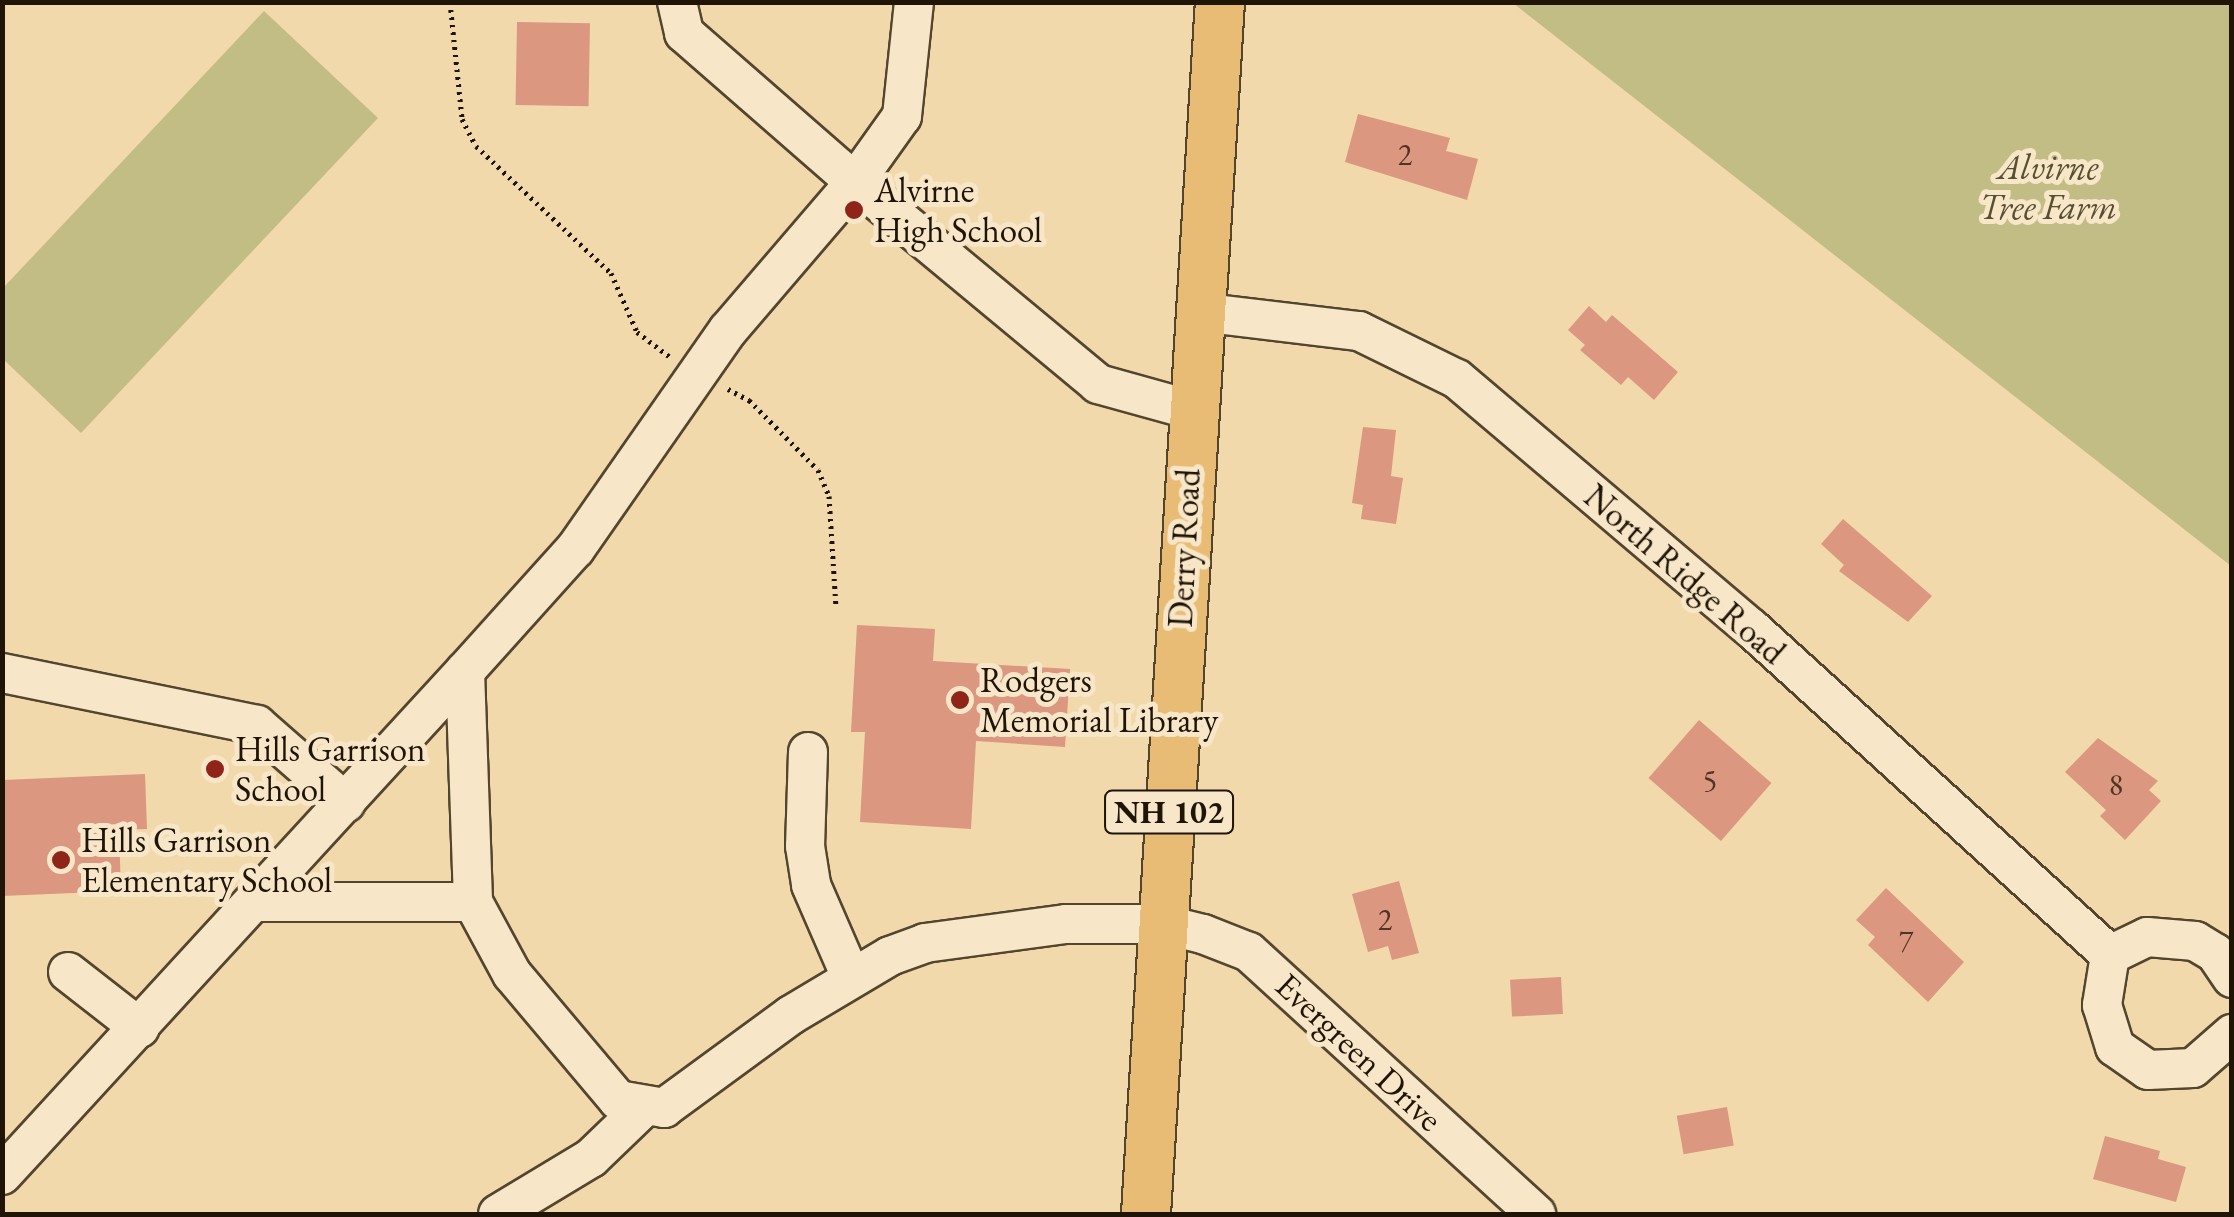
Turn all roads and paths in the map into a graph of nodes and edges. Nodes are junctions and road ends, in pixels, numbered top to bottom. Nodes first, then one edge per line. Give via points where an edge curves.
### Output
1 (450, 2) edge
2 (678, 2) edge
3 (914, 2) edge
4 (1220, 2) edge
5 (855, 182) junction
6 (1199, 312) junction
7 (697, 374) junction
8 (1192, 410) junction
9 (836, 606) dead end
10 (466, 672) junction
11 (2, 673) edge
12 (808, 752) dead end
13 (346, 803) junction
14 (257, 902) junction
15 (472, 902) junction
16 (1162, 924) junction
17 (2110, 954) junction
18 (68, 972) dead end
19 (851, 977) junction
20 (2232, 978) edge
21 (140, 1028) junction
22 (2232, 1034) edge
23 (642, 1109) junction
24 (2, 1175) edge
25 (498, 1214) edge
26 (1146, 1214) edge
27 (1536, 1214) edge

1 - 7 path via 462,119 476,146 611,272 628,318 649,345
2 - 5 street via 684,33
3 - 5 street via 902,116
4 - 6 main road, Derry Road / NH 102
5 - 7 street
5 - 8 street via 1098,384
6 - 8 main road, Derry Road / NH 102
6 - 17 street, North Ridge Road via 1359,332 1456,378 1751,628
7 - 9 path via 749,400 818,470 829,496
7 - 10 street via 575,549
8 - 16 main road, Derry Road / NH 102
10 - 13 street
10 - 15 street
11 - 13 street via 257,726
12 - 19 street via 804,846 811,885
13 - 14 street
14 - 15 street
14 - 21 street
15 - 23 street via 512,974 597,1081 618,1100
16 - 19 street via 964,933 890,956
16 - 26 main road, Derry Road / NH 102
16 - 27 street, Evergreen Drive via 1249,952
17 - 20 street via 2147,938 2173,936 2215,953
17 - 22 street via 2106,1029 2130,1061 2168,1074 2194,1068
18 - 21 street
19 - 23 street via 693,1092 664,1108
21 - 24 street
23 - 25 street via 591,1158

